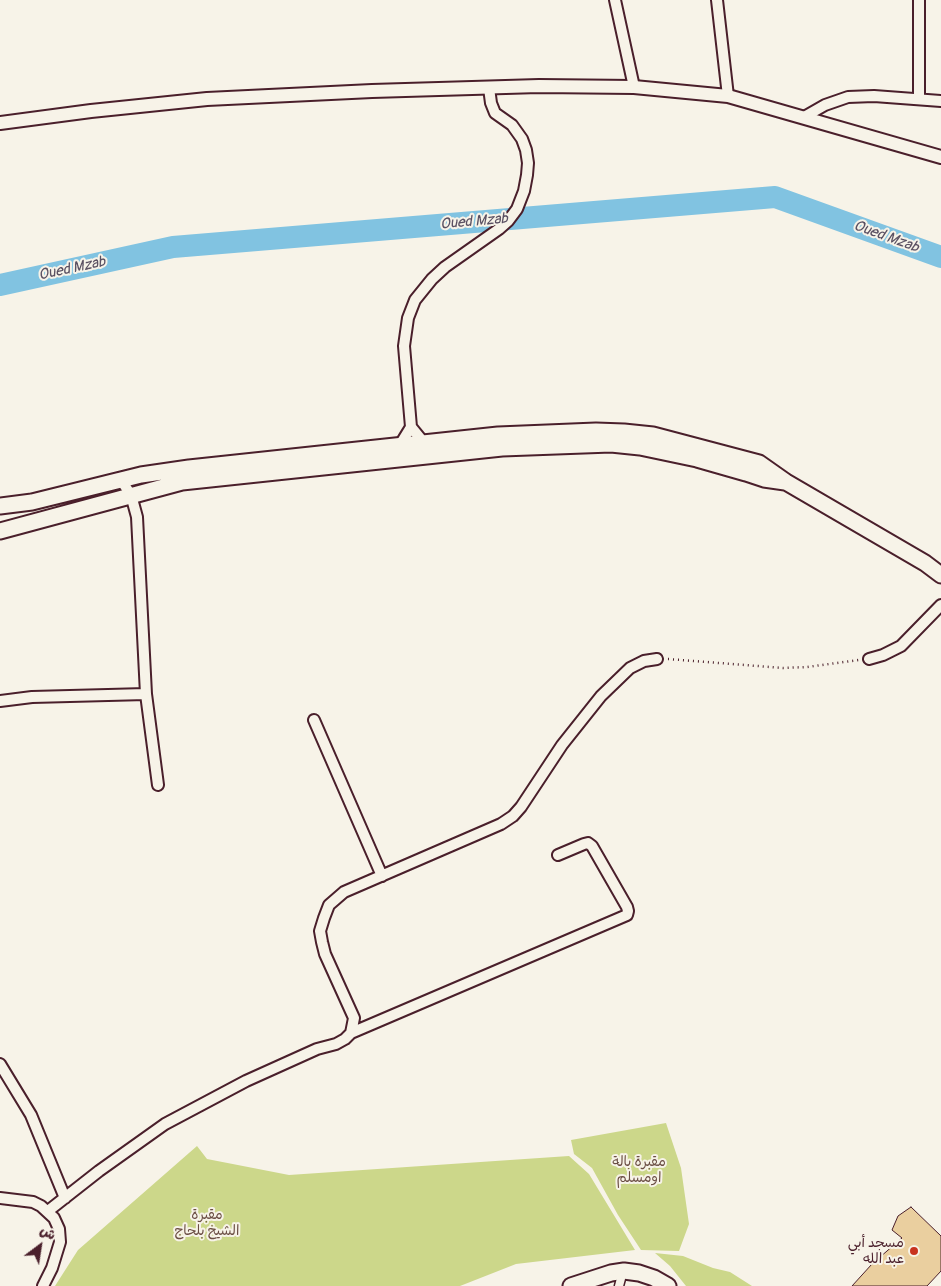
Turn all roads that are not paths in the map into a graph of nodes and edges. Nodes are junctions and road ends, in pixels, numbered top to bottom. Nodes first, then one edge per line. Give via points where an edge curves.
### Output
1 (615, 0) edge
2 (716, 0) edge
3 (918, 0) edge
4 (634, 87) junction
5 (489, 88) junction
6 (728, 96) junction
7 (919, 99) junction
8 (941, 101) edge
9 (804, 117) junction
10 (0, 123) edge
11 (941, 157) edge
12 (411, 427) junction
13 (423, 449) junction
14 (403, 452) junction
15 (121, 480) junction
16 (131, 496) junction
17 (32, 502) junction
18 (0, 506) edge
19 (36, 522) junction
20 (0, 531) edge
21 (941, 574) edge
22 (941, 605) edge
23 (657, 659) road end
24 (869, 659) road end
25 (146, 694) junction
26 (0, 701) edge
27 (314, 720) dead end
28 (158, 785) dead end
29 (558, 855) dead end
30 (382, 876) junction
31 (351, 1032) junction
32 (0, 1064) edge
33 (0, 1198) edge
34 (65, 1198) junction
35 (48, 1211) junction
36 (621, 1279) edge
37 (43, 1286) edge
38 (572, 1286) edge
39 (668, 1286) edge

1 - 4 street
2 - 6 street
3 - 7 street
4 - 5 street
4 - 6 street
5 - 10 street via 207,100 91,110
5 - 12 street via 495,113 512,125 526,150 528,163 524,191 508,221 446,267 415,300 408,318 404,346
6 - 9 street
7 - 8 street
7 - 9 street via 848,97
9 - 11 street
12 - 13 street via 418,434
12 - 14 street via 405,436
13 - 14 main road
13 - 21 main road via 498,435 596,431 639,433 765,466 786,482
14 - 15 main road via 189,468
14 - 16 main road via 197,479
15 - 16 street
15 - 17 main road
16 - 19 main road
16 - 25 street via 137,517
17 - 18 main road
17 - 19 main road
19 - 20 main road
22 - 24 street via 901,646
23 - 30 street via 630,668 601,696 513,816
25 - 26 street
25 - 28 street
27 - 30 street
29 - 31 street via 584,844 592,846 627,907 627,915
30 - 31 street via 336,898 329,905 320,931 325,954 354,1018
31 - 34 street via 345,1040 317,1048 246,1081 165,1124
32 - 34 street via 31,1115
33 - 35 street via 33,1202
34 - 35 street
35 - 37 street via 54,1218 60,1242
36 - 38 main road via 604,1275
36 - 39 main road via 639,1272

